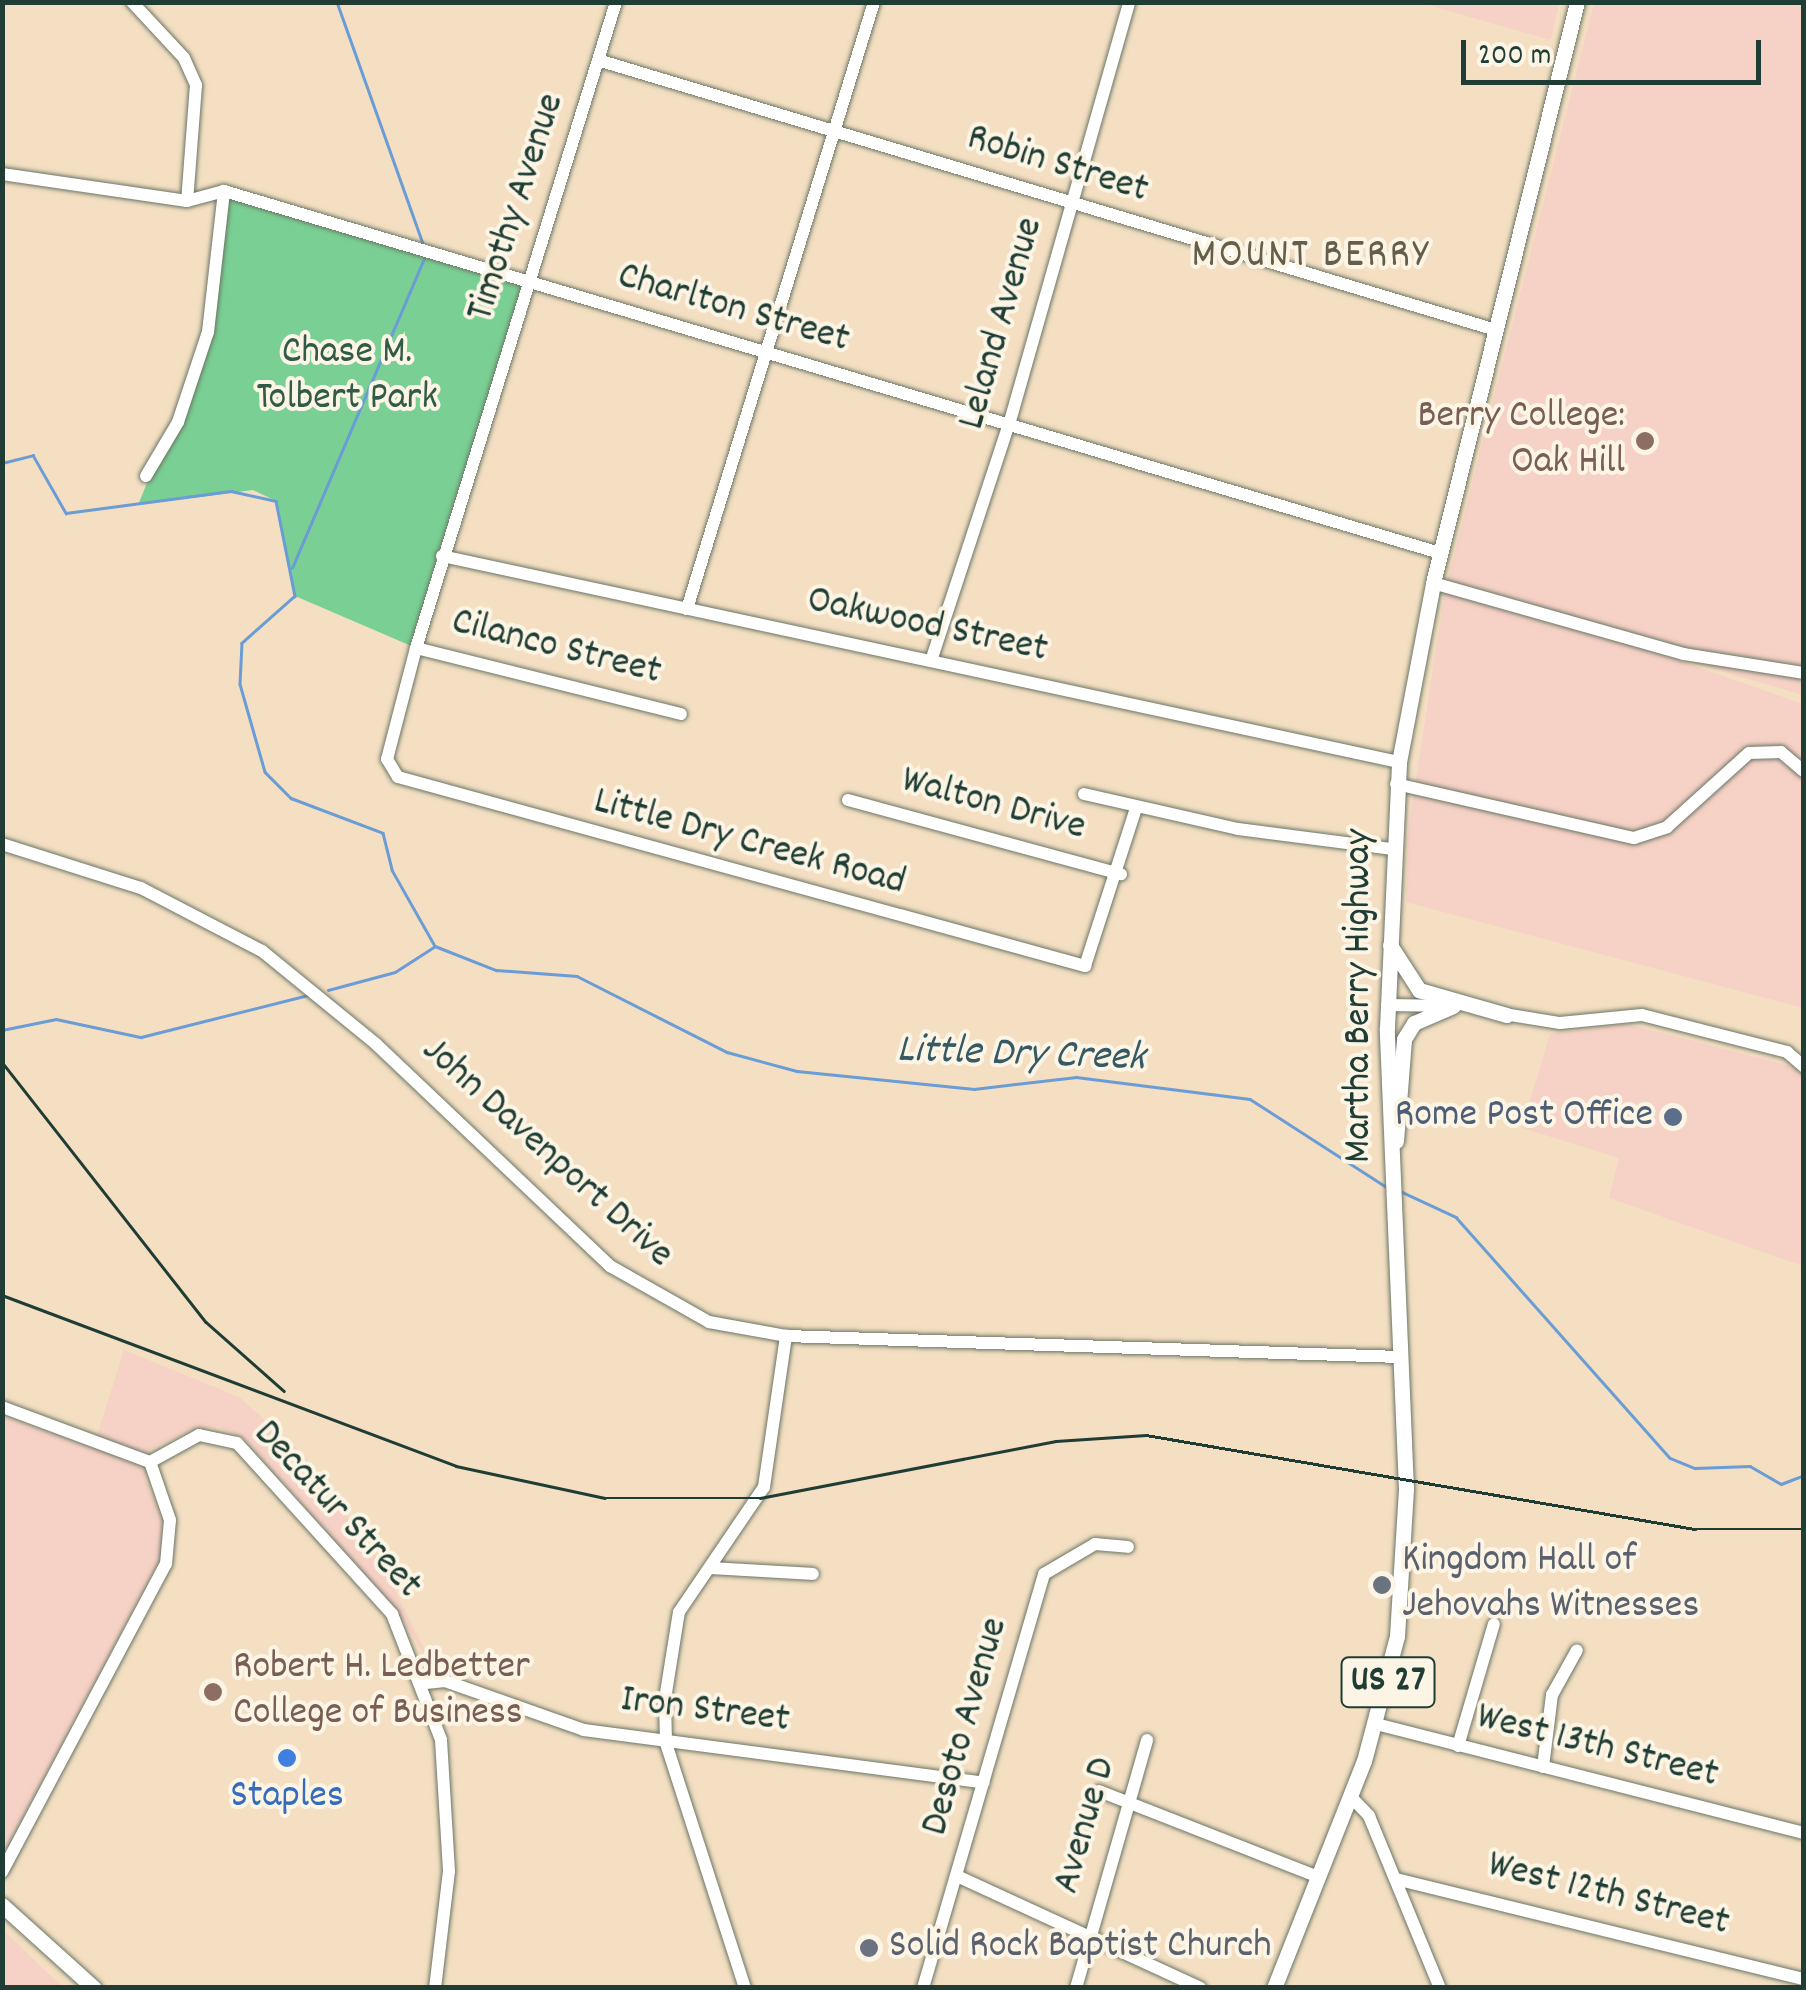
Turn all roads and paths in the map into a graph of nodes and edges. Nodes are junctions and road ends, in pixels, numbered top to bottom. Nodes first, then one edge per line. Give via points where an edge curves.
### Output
1 (132, 2) edge
2 (616, 2) edge
3 (874, 2) edge
4 (1129, 2) edge
5 (1577, 2) edge
6 (601, 60) junction
7 (836, 134) junction
8 (2, 174) edge
9 (224, 191) junction
10 (187, 201) junction
11 (1072, 204) junction
12 (527, 282) junction
13 (1496, 330) junction
14 (768, 356) junction
15 (1010, 421) junction
16 (146, 476) dead end
17 (1440, 553) junction
18 (442, 556) junction
19 (1432, 583) junction
20 (687, 609) junction
21 (416, 648) junction
22 (930, 661) junction
23 (1804, 674) edge
24 (681, 714) dead end
25 (1399, 762) junction
26 (1804, 772) edge
27 (398, 777) joint
28 (1396, 784) junction
29 (1084, 794) dead end
30 (848, 800) dead end
31 (1136, 808) junction
32 (2, 844) edge
33 (1391, 849) junction
34 (1121, 874) junction
35 (1388, 940) junction
36 (1387, 1005) junction
37 (1453, 1006) junction
38 (1506, 1015) junction
39 (1804, 1067) edge
40 (1395, 1127) junction
41 (786, 1336) junction
42 (1400, 1357) junction
43 (2, 1407) edge
44 (150, 1462) junction
45 (1128, 1547) dead end
46 (712, 1568) junction
47 (814, 1574) dead end
48 (1494, 1624) dead end
49 (1577, 1650) dead end
50 (426, 1683) junction
51 (1376, 1724) junction
52 (1147, 1740) dead end
53 (666, 1743) junction
54 (1458, 1746) junction
55 (1543, 1767) junction
56 (984, 1783) junction
57 (1099, 1791) dead end
58 (1350, 1796) junction
59 (1128, 1801) junction
60 (1804, 1834) edge
61 (2, 1872) edge
62 (957, 1876) junction
63 (1318, 1876) junction
64 (1396, 1879) junction
65 (2, 1905) edge
66 (1088, 1940) junction
67 (1804, 1979) edge
68 (94, 1988) edge
69 (435, 1988) edge
70 (744, 1988) edge
71 (924, 1988) edge
72 (1076, 1988) edge
73 (1201, 1988) edge
74 (1274, 1988) edge
75 (1440, 1988) edge

1 - 10 street via 184,58 196,85
2 - 6 street, Timothy Avenue
3 - 7 street
4 - 11 street, Leland Avenue
5 - 13 main road, Martha Berry Highway
6 - 7 street, Robin Street
6 - 12 street, Timothy Avenue
7 - 11 street, Robin Street
7 - 14 street
8 - 10 street
9 - 10 street
9 - 12 street, Charlton Street
9 - 16 street via 208,332 178,422
11 - 13 street, Robin Street
11 - 15 street, Leland Avenue
12 - 14 street, Charlton Street
12 - 18 street, Timothy Avenue
13 - 17 main road, Martha Berry Highway
14 - 15 street, Charlton Street
14 - 20 street
15 - 17 street, Charlton Street
15 - 22 street, Leland Avenue
17 - 19 main road, Martha Berry Highway
18 - 20 street, Oakwood Street
18 - 21 street, Timothy Avenue
19 - 23 street via 1684,654
19 - 25 main road, Martha Berry Highway
20 - 22 street, Oakwood Street
21 - 24 street, Cilanco Street
21 - 27 street, Timothy Avenue via 387,759
22 - 25 street, Oakwood Street
25 - 28 main road, Martha Berry Highway
26 - 28 street via 1780,752 1749,753 1667,828 1627,838
27 - 34 street, Little Dry Creek Road via 1085,966
28 - 33 main road, Martha Berry Highway
29 - 31 street
30 - 34 street, Walton Drive
31 - 33 street
31 - 34 street
32 - 41 street, John Davenport Drive via 141,888 237,934 322,995 626,1278 710,1322
33 - 35 main road, Martha Berry Highway
35 - 36 main road, Martha Berry Highway
35 - 38 main road via 1419,990
36 - 37 street
36 - 40 main road, Martha Berry Highway
37 - 38 street
37 - 40 main road via 1424,1016 1404,1039
38 - 39 street via 1560,1023 1654,1018 1787,1052
40 - 42 main road, Martha Berry Highway / US 27
41 - 42 street, John Davenport Drive
41 - 46 street via 764,1487
42 - 51 main road, Martha Berry Highway / US 27 via 1407,1542
43 - 44 street
44 - 50 street, Decatur Street via 199,1436 237,1443 392,1614
44 - 61 street via 170,1520 166,1564
45 - 56 street, Desoto Avenue via 1096,1544 1044,1574
46 - 47 street
46 - 53 street via 673,1626
48 - 54 street
49 - 55 street via 1552,1695
50 - 53 street, Iron Street via 445,1681 552,1723
50 - 69 street, Decatur Street via 449,1852
51 - 54 street, West 13th Street
51 - 58 main road, Martha Berry Highway / US 27
52 - 59 street, Avenue D
53 - 56 street, Iron Street
53 - 70 street
54 - 55 street, West 13th Street
55 - 60 street, West 13th Street
56 - 62 street, Desoto Avenue
57 - 59 street
58 - 63 main road, Martha Berry Highway / US 27
58 - 64 street via 1369,1816
59 - 63 street
59 - 66 street, Avenue D
62 - 66 street
62 - 71 street, Desoto Avenue
63 - 74 main road, Martha Berry Highway / US 27
64 - 67 street, West 12th Street
64 - 75 street
65 - 68 main road
66 - 72 street, Avenue D
66 - 73 street

